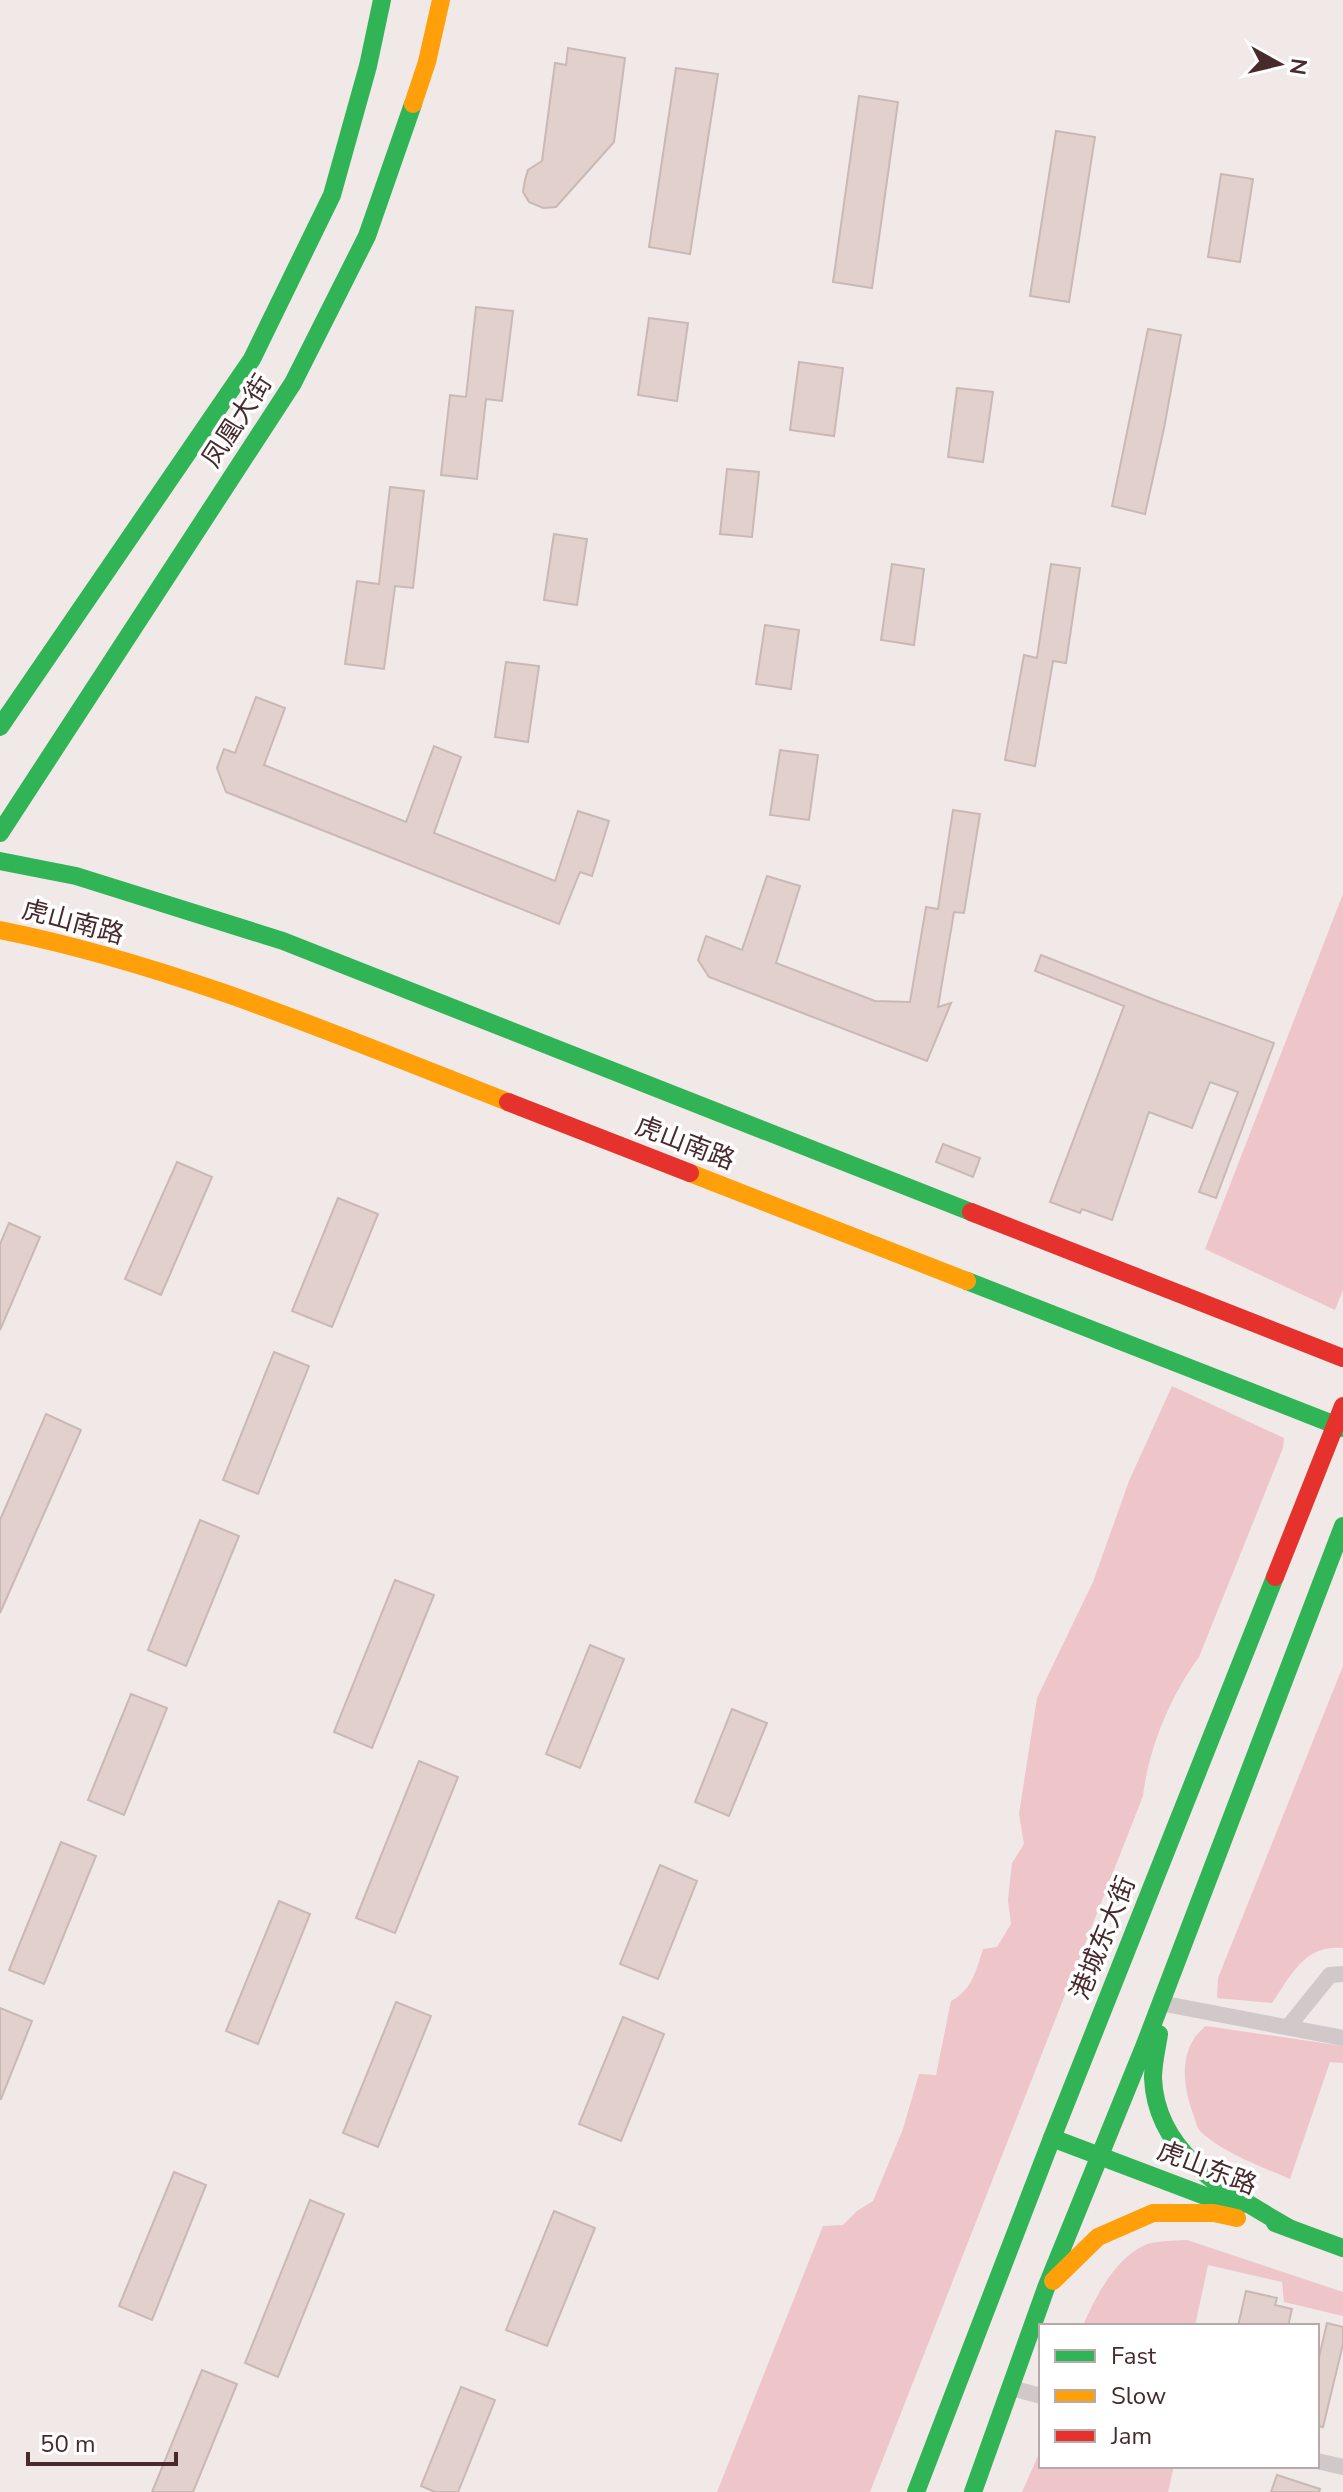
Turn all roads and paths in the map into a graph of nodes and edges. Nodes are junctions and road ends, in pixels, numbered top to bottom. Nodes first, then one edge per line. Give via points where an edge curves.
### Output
1 (382, 0) edge
2 (441, 0) edge
3 (0, 727) edge
4 (0, 833) edge
5 (0, 861) edge
6 (0, 930) edge
7 (1343, 1358) edge
8 (1343, 1406) edge
9 (1339, 1427) edge
10 (1343, 1526) edge
11 (1343, 1974) edge
12 (1162, 2004) junction
13 (1288, 2027) junction
14 (1343, 2038) edge
15 (1052, 2138) junction
16 (1101, 2155) junction
17 (1289, 2228) junction
18 (1343, 2248) edge
19 (1046, 2288) junction
20 (1011, 2388) junction
21 (1039, 2395) edge
22 (1319, 2461) edge
23 (1343, 2467) edge
24 (916, 2492) edge
25 (973, 2492) edge

1 - 3 main road, 凤凰大街 via 332,195 252,359
2 - 4 main road, 凤凰大街 via 427,62 367,236 293,383
5 - 7 main road, 虎山南路 via 76,876 283,941
6 - 9 main road, 虎山南路 via 60,942 260,1005
8 - 9 main road, 港城东大街
9 - 15 main road, 港城东大街
10 - 12 main road
11 - 13 street via 1330,1975
12 - 13 street
12 - 16 main road
12 - 17 main road via 1153,2078 1159,2118 1186,2160
13 - 14 street
15 - 16 main road, 虎山东路
15 - 24 main road, 港城东大街
16 - 17 main road, 虎山东路
16 - 19 main road
17 - 18 main road, 虎山东路
17 - 19 main road via 1214,2213 1153,2213 1098,2237
19 - 20 main road
20 - 21 street
20 - 25 main road
22 - 23 street

